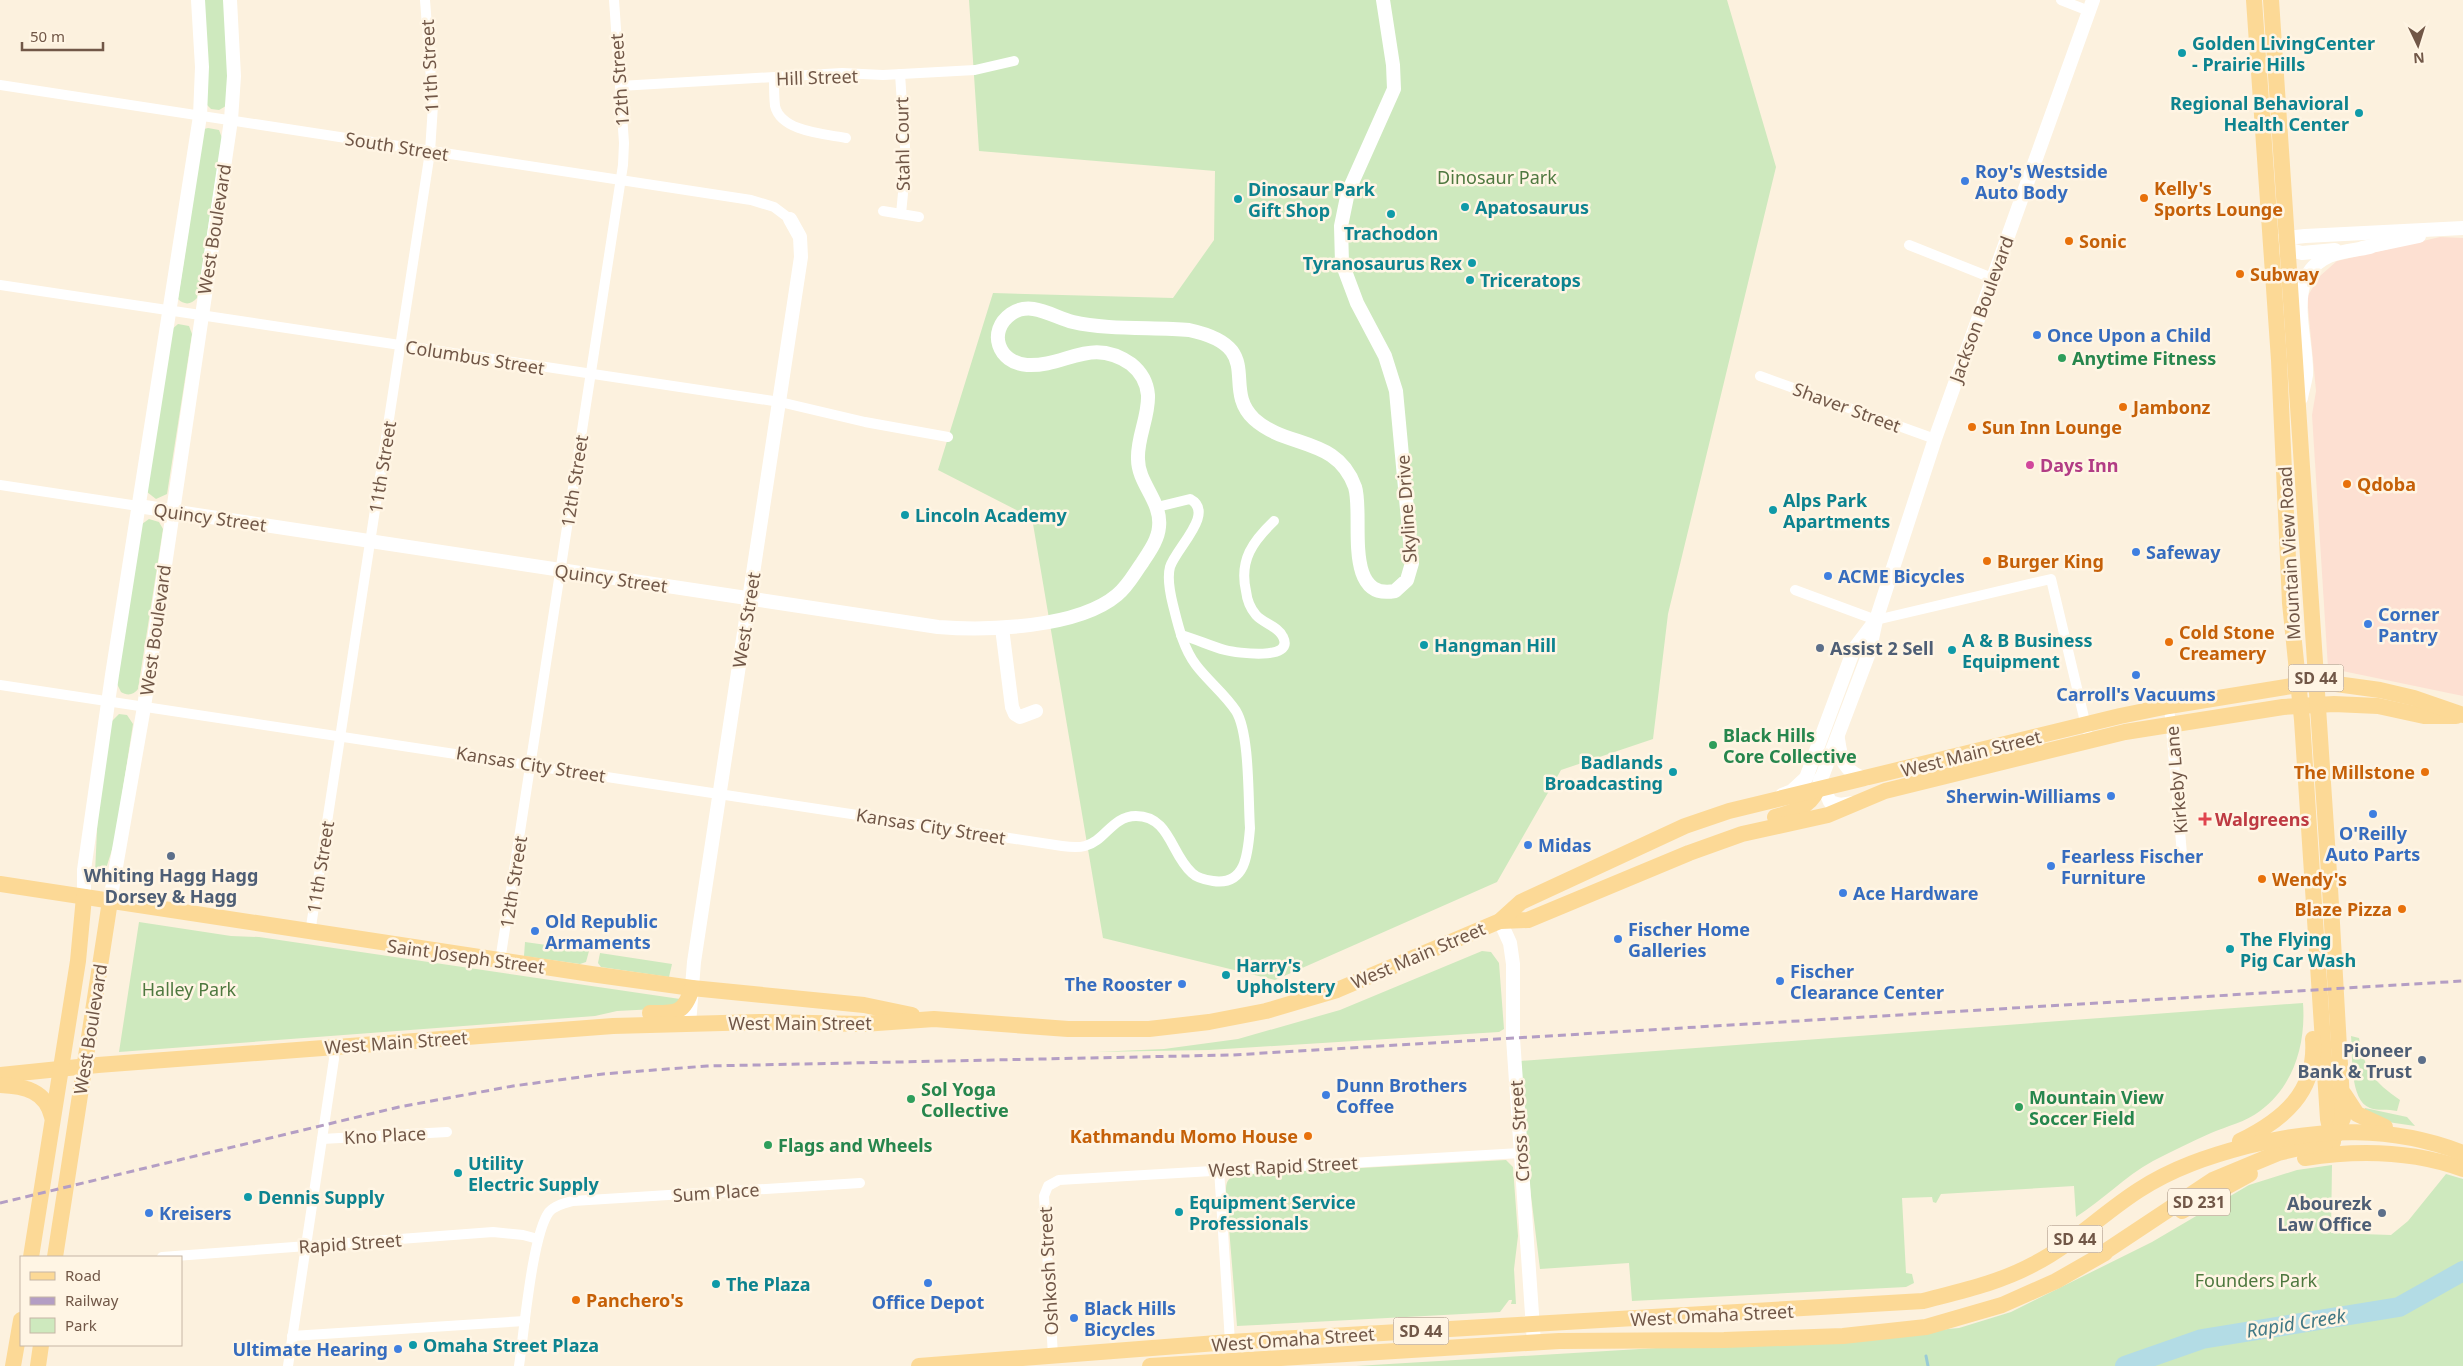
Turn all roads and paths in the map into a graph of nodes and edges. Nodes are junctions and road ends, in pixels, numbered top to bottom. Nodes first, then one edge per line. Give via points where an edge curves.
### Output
1 (198, 0) edge
2 (230, 0) edge
3 (425, 0) edge
4 (614, 0) edge
5 (1382, 0) edge
6 (2061, 0) edge
7 (2254, 0) edge
8 (2271, 0) edge
9 (2091, 5) edge
10 (1014, 61) dead end
11 (900, 74) junction
12 (774, 78) junction
13 (0, 86) edge
14 (620, 86) junction
15 (200, 116) junction
16 (231, 120) junction
17 (846, 138) dead end
18 (430, 152) junction
19 (620, 181) junction
20 (882, 211) dead end
21 (901, 214) junction
22 (919, 217) dead end
23 (790, 219) joint
24 (2458, 228) edge
25 (1909, 244) dead end
26 (2287, 244) junction
27 (2270, 245) junction
28 (2370, 247) junction
29 (1992, 278) junction
30 (0, 285) edge
31 (170, 312) junction
32 (200, 316) junction
33 (400, 346) junction
34 (590, 375) junction
35 (1760, 376) dead end
36 (780, 402) junction
37 (2298, 411) junction
38 (948, 437) dead end
39 (1935, 439) junction
40 (0, 486) edge
41 (138, 506) junction
42 (1157, 507) junction
43 (172, 512) junction
44 (1274, 521) dead end
45 (371, 541) junction
46 (560, 570) junction
47 (1795, 590) dead end
48 (750, 598) junction
49 (1876, 620) junction
50 (1002, 628) junction
51 (1181, 635) junction
52 (1841, 684) junction
53 (2316, 684) junction
54 (0, 685) edge
55 (2298, 685) junction
56 (108, 702) junction
57 (2318, 704) junction
58 (2300, 705) junction
59 (2169, 706) junction
60 (144, 707) junction
61 (1036, 711) dead end
62 (2463, 715) edge
63 (2170, 723) junction
64 (2087, 733) junction
65 (340, 736) junction
66 (1837, 738) junction
67 (531, 764) junction
68 (1866, 779) junction
69 (1820, 787) junction
70 (721, 793) junction
71 (1772, 800) junction
72 (1858, 802) junction
73 (2182, 854) dead end
74 (0, 884) edge
75 (2312, 890) junction
76 (84, 897) junction
77 (1587, 897) junction
78 (110, 901) junction
79 (1500, 921) junction
80 (310, 932) junction
81 (500, 961) junction
82 (692, 988) junction
83 (934, 1019) junction
84 (689, 1024) junction
85 (588, 1027) junction
86 (333, 1047) junction
87 (83, 1066) junction
88 (61, 1069) junction
89 (0, 1075) edge
90 (0, 1086) edge
91 (2344, 1092) junction
92 (52, 1120) junction
93 (2336, 1130) junction
94 (448, 1132) dead end
95 (322, 1139) junction
96 (2444, 1146) junction
97 (1520, 1153) junction
98 (2354, 1153) junction
99 (2463, 1153) edge
100 (2215, 1154) junction
101 (1219, 1169) junction
102 (2463, 1169) edge
103 (860, 1183) dead end
104 (1048, 1186) joint
105 (538, 1239) junction
106 (306, 1246) junction
107 (31, 1256) edge
108 (55, 1256) edge
109 (175, 1256) edge
110 (2097, 1257) junction
111 (525, 1321) junction
112 (1533, 1324) junction
113 (20, 1327) edge
114 (292, 1336) junction
115 (1230, 1342) junction
116 (1534, 1343) junction
117 (42, 1346) edge
118 (1053, 1356) junction
119 (14, 1366) edge
120 (38, 1366) edge
121 (288, 1366) edge
122 (519, 1366) edge
123 (919, 1366) edge
124 (1150, 1366) edge

1 - 15 street, West Boulevard via 202,67
2 - 16 street, West Boulevard via 234,76
3 - 18 street, 11th Street via 433,105
4 - 14 street, 12th Street
5 - 42 street, Skyline Drive via 1394,89 1348,192 1343,209 1342,263 1385,356 1396,391 1411,550 1409,576 1400,589 1390,592 1382,592 1366,582 1359,564 1358,499 1348,472 1319,447 1275,432 1256,420 1244,405 1236,359 1225,343 1190,330 1080,323 1037,309 1013,313 1003,321 998,338 1002,353 1010,360 1028,365 1040,364 1099,352 1114,355 1137,369 1144,379 1148,407 1139,441 1138,461 1140,473
6 - 9 street
7 - 27 main road, Mountain View Road / SD 44
8 - 26 main road, Mountain View Road / SD 44
9 - 29 street, Jackson Boulevard
10 - 11 street, Hill Street via 975,70
11 - 12 street, Hill Street
11 - 21 street, Stahl Court via 906,162
12 - 14 street, Hill Street
12 - 17 street via 775,107 783,118 798,129
13 - 15 street, South Street
14 - 19 street, 12th Street via 624,143
15 - 16 street, South Street
15 - 31 street, West Boulevard
16 - 18 street, South Street
16 - 32 street, West Boulevard
18 - 19 street, South Street
18 - 33 street, 11th Street
19 - 23 street, South Street via 750,200 774,207
19 - 34 street, 12th Street
20 - 21 street
21 - 22 street
23 - 36 street, West Street via 800,237 801,257
24 - 26 street
24 - 28 street
25 - 29 street
26 - 27 street
26 - 28 street via 2302,253
26 - 37 main road, Mountain View Road / SD 44
27 - 55 main road, Mountain View Road / SD 44 via 2279,360 2290,603
28 - 37 street via 2328,257 2312,269 2305,280 2300,297 2306,376
29 - 39 street, Jackson Boulevard
30 - 31 street, Columbus Street
31 - 32 street, Columbus Street
31 - 41 street, West Boulevard
32 - 33 street, Columbus Street
32 - 43 street, West Boulevard
33 - 34 street, Columbus Street
33 - 45 street, 11th Street
34 - 36 street, Columbus Street
34 - 46 street, 12th Street
35 - 39 street, Shaver Street
36 - 38 street, Columbus Street
36 - 48 street, West Street
37 - 53 main road, Mountain View Road / SD 44
39 - 49 street, Jackson Boulevard
40 - 41 street, Quincy Street
41 - 43 street, Quincy Street
41 - 56 street, West Boulevard
42 - 50 street, Quincy Street via 1160,525 1156,539 1117,595 1100,606 1069,617
42 - 51 street via 1190,500 1197,503 1199,509 1194,528 1170,568 1173,604
43 - 45 street, Quincy Street
43 - 60 street, West Boulevard
44 - 51 street via 1252,546 1243,575 1252,608 1263,622 1279,631 1283,637 1283,649 1270,653 1226,650
45 - 46 street, Quincy Street
45 - 65 street, 11th Street
46 - 48 street, Quincy Street
46 - 67 street, 12th Street
47 - 49 street
48 - 50 street, Quincy Street via 938,627
48 - 70 street, West Street
49 - 52 street, Jackson Boulevard via 1854,648
49 - 64 street via 2051,579
49 - 66 street, Jackson Boulevard
50 - 61 street via 1012,707 1020,717
51 - 70 street, Kansas City Street via 1196,665 1229,702 1241,724 1250,828 1241,870 1228,882 1199,878 1184,864 1162,827 1145,817 1118,820 1093,843 1062,846
52 - 69 street via 1840,706 1819,772
52 - 71 street, Jackson Boulevard via 1806,778 1792,791
53 - 55 main road, West Main Street
53 - 57 main road, Mountain View Road / SD 44
53 - 62 main road, West Main Street via 2380,690 2429,701
54 - 56 street, Kansas City Street
55 - 58 main road, Mountain View Road / SD 44
55 - 59 main road, West Main Street
56 - 60 street, Kansas City Street
56 - 76 street, West Boulevard via 84,870
57 - 58 main road, West Main Street
57 - 62 main road, West Main Street via 2378,706 2424,716
57 - 91 main road, Mountain View Road / SD 44
58 - 63 main road, West Main Street
58 - 75 main road, Mountain View Road / SD 44
59 - 63 street, Kirkeby Lane
59 - 64 main road, West Main Street
60 - 65 street, Kansas City Street
60 - 78 street, West Boulevard
63 - 64 main road, West Main Street
63 - 73 street, Kirkeby Lane
64 - 68 main road, West Main Street
64 - 72 main road, West Main Street via 1885,791
65 - 67 street, Kansas City Street
65 - 80 street, 11th Street
66 - 68 street via 1845,767
66 - 69 street, Jackson Boulevard
67 - 70 street, Kansas City Street
67 - 81 street, 12th Street
68 - 69 main road, West Main Street
69 - 71 main road, West Main Street
69 - 72 street via 1835,804
69 - 77 main road via 1808,804 1790,813 1685,843 1616,876
70 - 82 street, West Street
71 - 79 main road, West Main Street via 1685,826 1521,902
72 - 77 main road, West Main Street via 1828,815 1742,834
74 - 76 main road, Saint Joseph Street
75 - 93 main road, Mountain View Road / SD 44
75 - 100 main road, SD 44 via 2307,945 2313,1043 2309,1077 2296,1100 2282,1115 2265,1128
76 - 78 main road, Saint Joseph Street
76 - 88 main road, West Boulevard via 78,961
77 - 79 main road, West Main Street via 1528,920
78 - 80 main road, Saint Joseph Street
78 - 87 main road, West Boulevard
79 - 83 main road, West Main Street via 1337,990 1266,1011 1209,1022 1106,1030
79 - 97 street, Cross Street via 1510,943 1513,964 1513,1038
80 - 81 main road, Saint Joseph Street
81 - 82 main road, Saint Joseph Street
82 - 83 main road, Saint Joseph Street via 864,1005
82 - 84 street, West Street
82 - 85 main road via 686,1006 677,1011 622,1014
83 - 84 main road, West Main Street via 862,1024
84 - 85 main road, West Main Street
85 - 86 main road, West Main Street
86 - 87 main road, West Main Street
86 - 95 street
87 - 88 main road, West Main Street
87 - 108 main road, West Boulevard
88 - 89 main road, West Main Street
88 - 92 main road, West Boulevard
90 - 92 main road via 37,1092 48,1104
91 - 93 main road, Mountain View Road / SD 44
91 - 96 main road via 2354,1111 2366,1120 2385,1127 2439,1137
92 - 107 main road, West Boulevard
93 - 96 main road, West Omaha Street via 2390,1134
93 - 98 main road via 2339,1147
93 - 100 main road, West Omaha Street
93 - 110 main road via 2320,1145 2278,1153 2213,1180
94 - 95 street, Kno Place
95 - 106 street
96 - 99 main road, West Omaha Street
97 - 101 street, West Rapid Street
97 - 112 street, Cross Street
98 - 102 main road, West Omaha Street / SD 231 via 2441,1161
98 - 110 main road, West Omaha Street / SD 231 via 2300,1159 2253,1173
100 - 112 main road, West Omaha Street / SD 44 via 2139,1190 2034,1265 1993,1282 1923,1301
101 - 104 street, West Rapid Street via 1059,1180
101 - 115 street
103 - 105 street, Sum Place via 573,1201 550,1210
104 - 118 street, Oshkosh Street via 1044,1196
105 - 106 street, Rapid Street via 493,1232
105 - 111 street
106 - 109 street, Rapid Street
106 - 114 street
110 - 116 main road, West Omaha Street / SD 44 via 2056,1281 2002,1306 1926,1327 1843,1336
111 - 114 street
111 - 122 street
112 - 115 main road, West Omaha Street / SD 44
112 - 116 street, Cross Street
113 - 119 main road
114 - 121 street
115 - 118 main road, West Omaha Street / SD 44
116 - 124 main road, West Omaha Street / SD 44
117 - 120 main road
118 - 123 main road, West Omaha Street / SD 44

